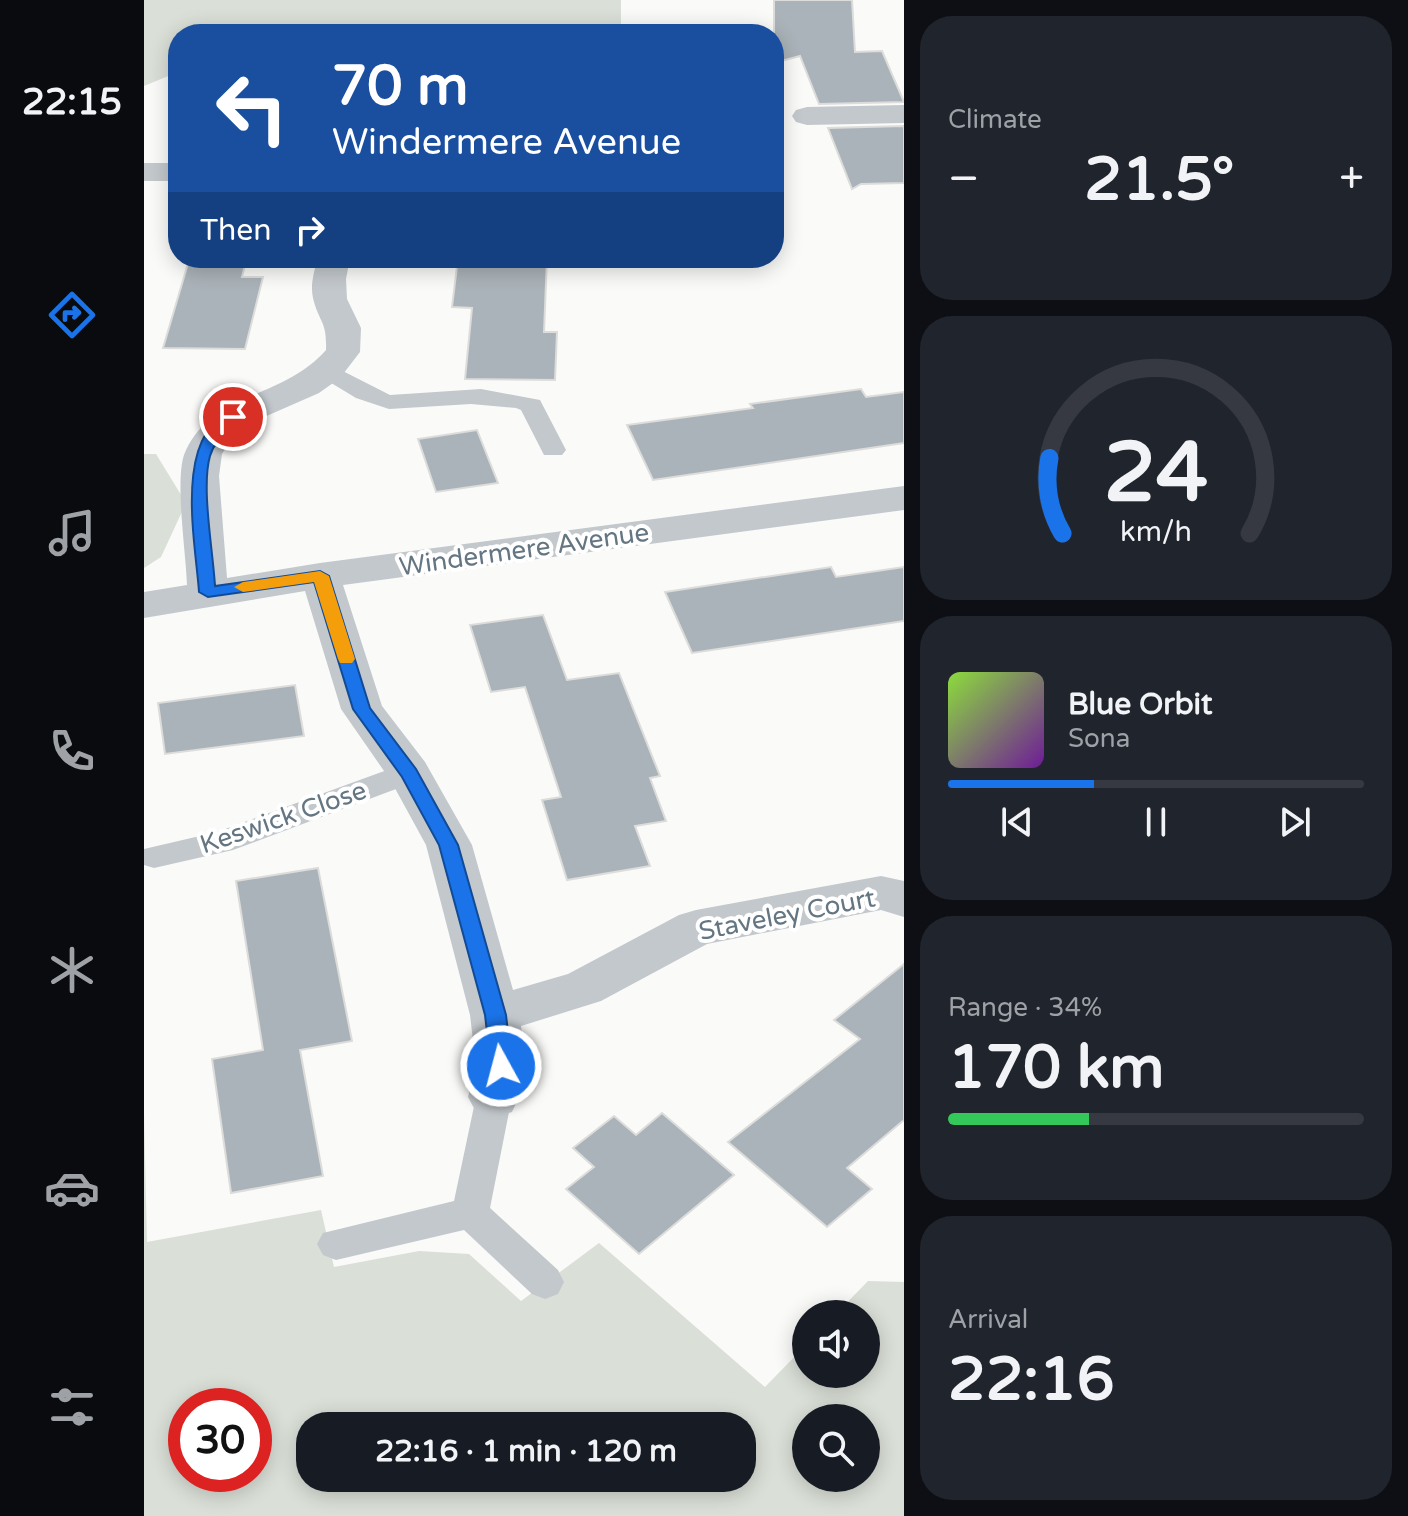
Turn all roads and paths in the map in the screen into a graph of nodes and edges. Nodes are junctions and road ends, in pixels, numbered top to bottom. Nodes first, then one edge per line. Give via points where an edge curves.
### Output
1 (904, 114) edge
2 (807, 116) dead end
3 (144, 172) edge
4 (168, 172) edge
5 (332, 268) edge
6 (327, 370) junction
7 (553, 450) dead end
8 (904, 498) edge
9 (320, 576) junction
10 (208, 592) junction
11 (144, 605) edge
12 (409, 773) junction
13 (154, 857) dead end
14 (904, 899) edge
15 (495, 1015) junction
16 (494, 1097) joint
17 (470, 1213) junction
18 (336, 1244) dead end
19 (545, 1282) dead end

1 - 2 street
3 - 4 street
5 - 6 street via 330,299 344,328 343,352
6 - 7 lane via 389,402 452,397 513,399 531,405
6 - 10 street via 306,385 233,417 203,454
8 - 9 street, Windermere Avenue
9 - 10 street, Windermere Avenue
9 - 12 street via 362,709
10 - 11 street, Windermere Avenue
12 - 13 lane, Keswick Close via 222,842
12 - 15 street via 449,845
14 - 15 street, Staveley Court via 881,893 696,928 584,988
15 - 16 street via 501,1066
16 - 17 lane
17 - 18 lane
17 - 19 lane

